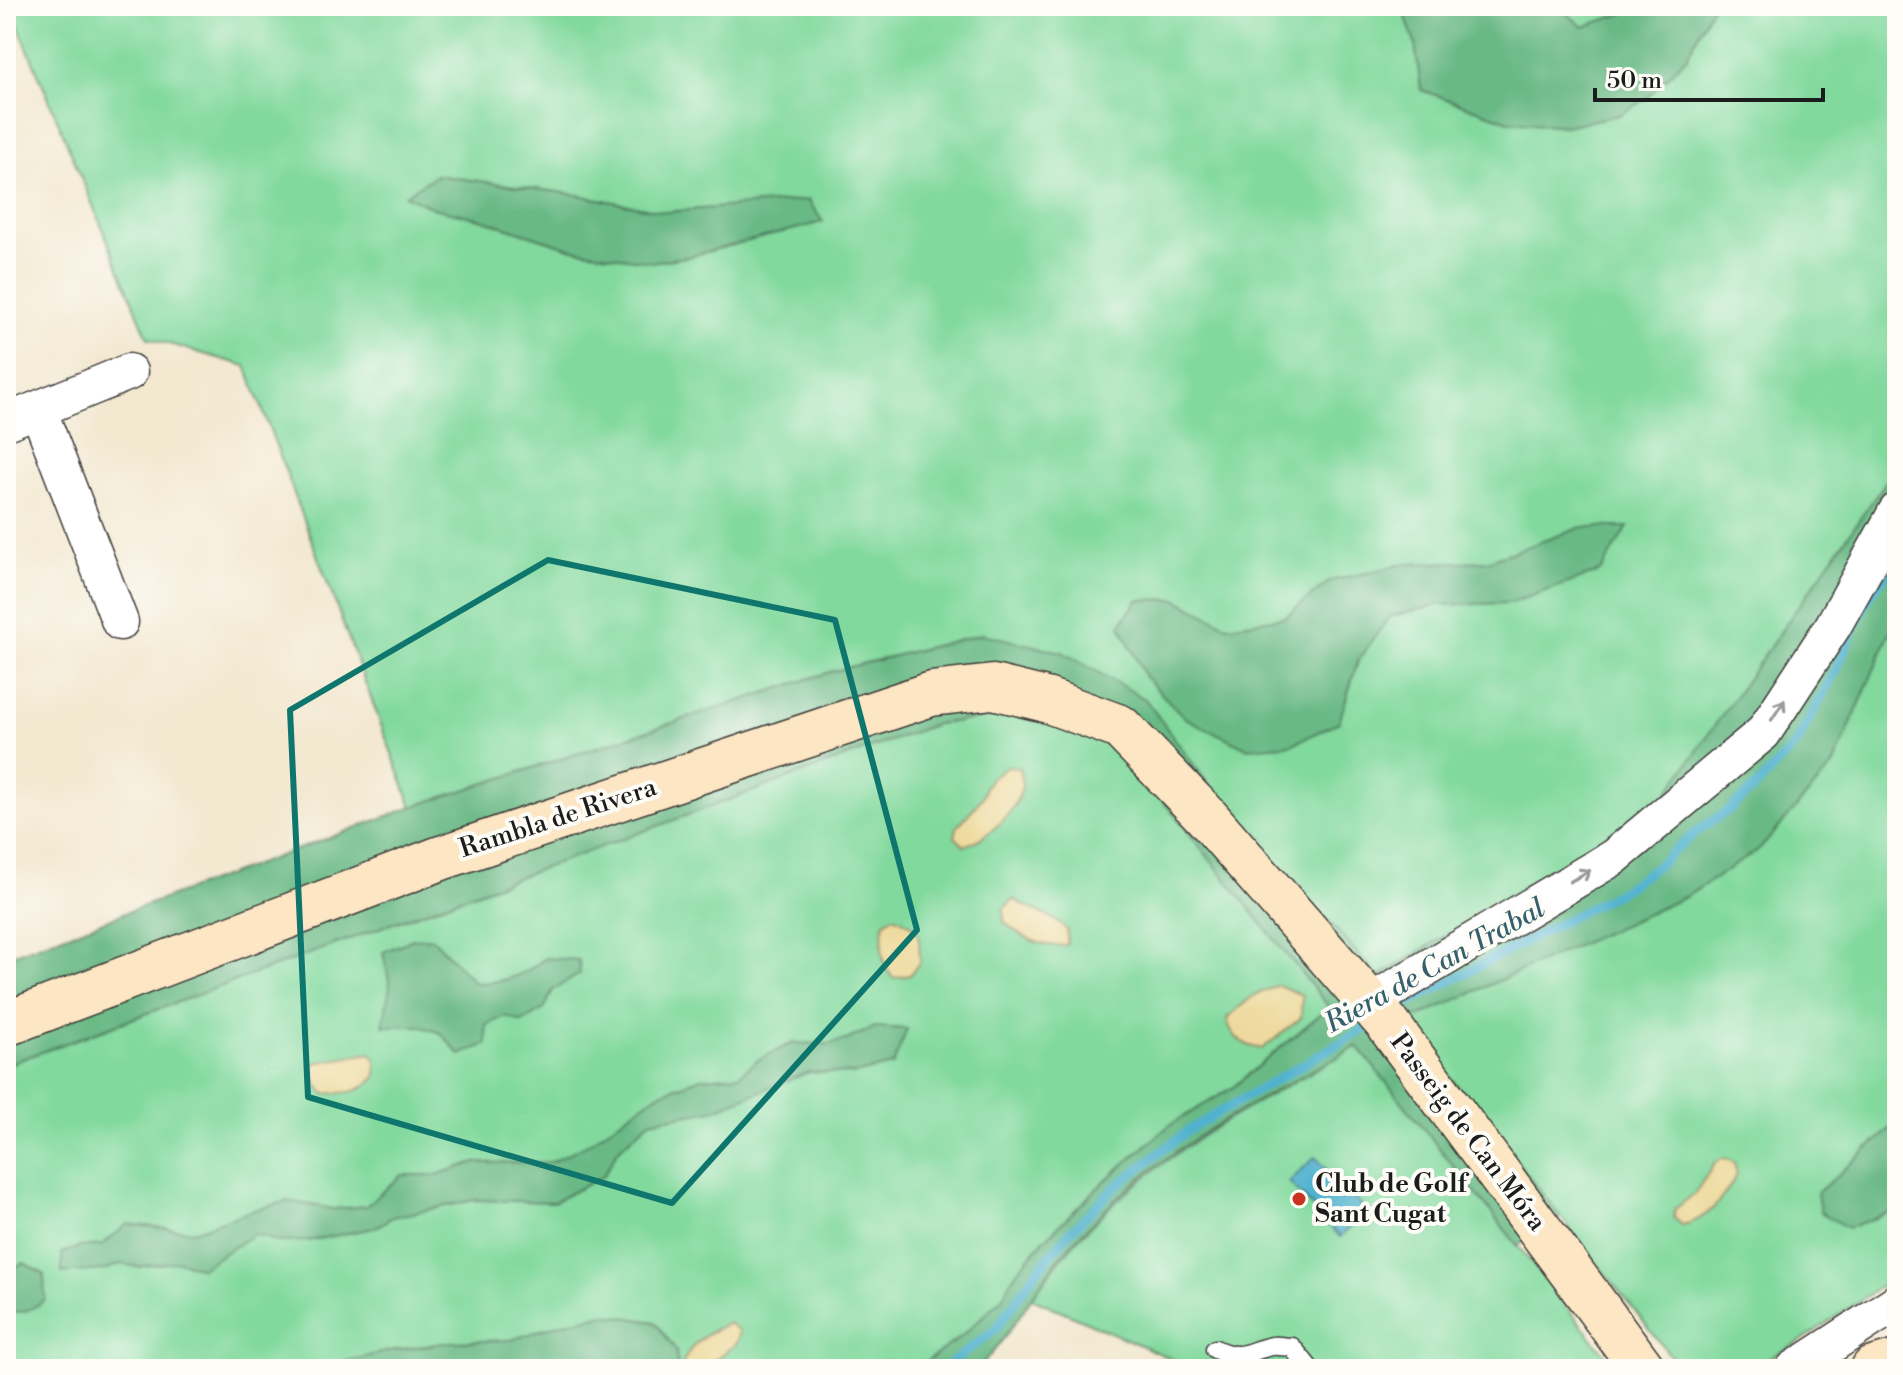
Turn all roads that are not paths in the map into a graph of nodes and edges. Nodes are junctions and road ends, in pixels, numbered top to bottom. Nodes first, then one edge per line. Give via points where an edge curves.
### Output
1 (129, 372) dead end
2 (22, 416) edge
3 (1897, 511) edge
4 (120, 622) dead end
5 (1120, 727) joint
6 (1376, 1011) junction
7 (6, 1024) edge
8 (1897, 1302) edge
9 (1215, 1349) dead end
10 (1897, 1362) edge
11 (1310, 1369) edge
12 (1643, 1369) edge
13 (1794, 1369) edge
14 (1873, 1369) edge

1 - 2 street
2 - 4 street
6 -> 3 street via 1614,857 1763,733 1833,626
5 - 6 street, Passeig de Can Móra via 1205,815
5 - 7 street, Rambla de Rivera via 993,687 931,694 441,858
6 - 12 street, Passeig de Can Móra
8 - 13 street
9 - 11 lane via 1232,1357 1272,1346 1292,1347
10 - 14 street

